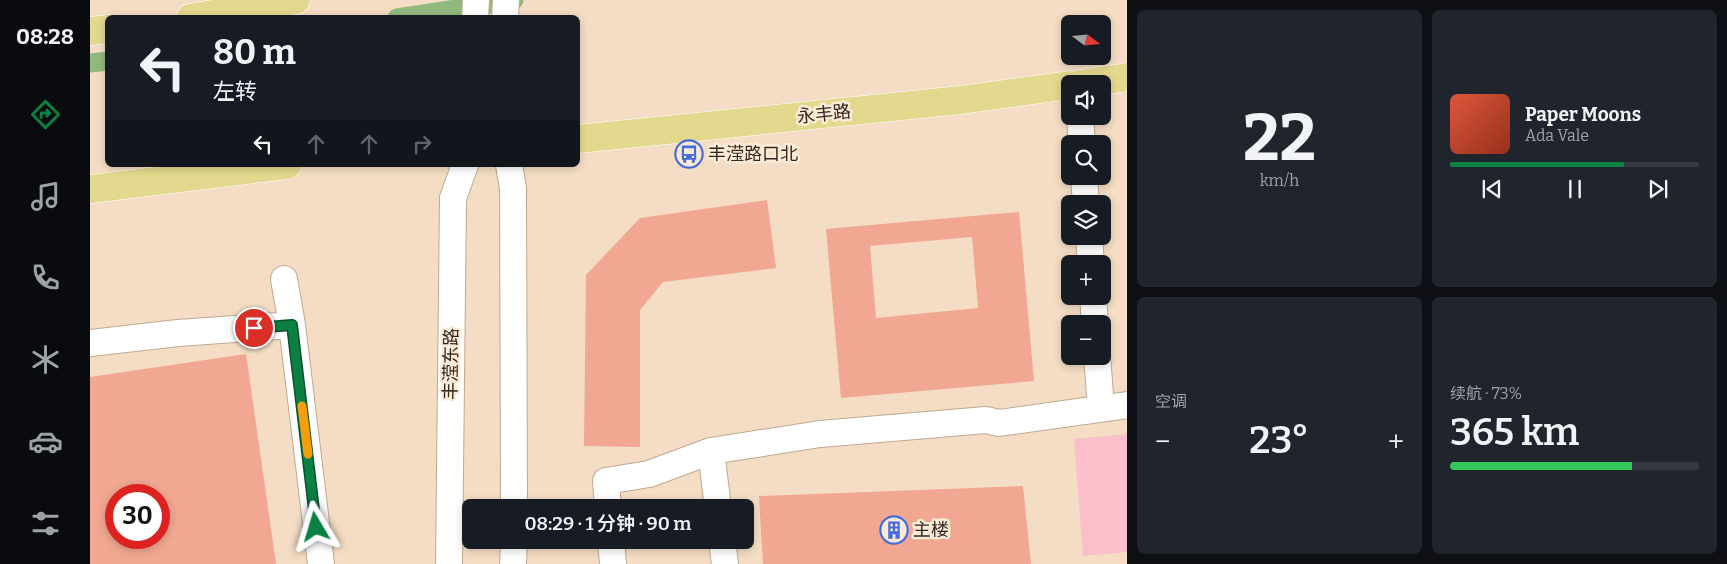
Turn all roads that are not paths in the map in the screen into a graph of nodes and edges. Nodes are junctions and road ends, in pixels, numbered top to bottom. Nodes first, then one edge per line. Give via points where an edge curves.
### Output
1 (296, 0) edge
2 (476, 0) edge
3 (506, 0) edge
4 (208, 15) edge
5 (475, 15) edge
6 (505, 15) edge
7 (105, 30) edge
8 (90, 32) edge
9 (1127, 77) edge
10 (1111, 79) edge
11 (1061, 86) edge
12 (580, 138) edge
13 (271, 167) edge
14 (464, 167) edge
15 (509, 167) edge
16 (90, 189) edge
17 (284, 279) dead end
18 (292, 325) junction
19 (90, 344) edge
20 (1098, 365) edge
21 (1127, 405) edge
22 (1101, 408) junction
23 (711, 451) junction
24 (514, 499) edge
25 (607, 499) edge
26 (717, 499) edge
27 (514, 549) edge
28 (612, 549) edge
29 (723, 549) edge
30 (321, 564) edge
31 (449, 564) edge
32 (513, 564) edge
33 (613, 564) edge
34 (724, 564) edge

1 - 4 main road
2 - 5 street
3 - 6 street
7 - 8 main road
9 - 10 main road
11 - 12 main road, 永丰路 via 961,100
13 - 16 main road
14 - 31 street, 丰滢东路 via 454,198
15 - 24 street via 513,188
17 - 18 street
18 - 19 street via 178,333
18 - 30 street
20 - 22 street
21 - 22 street
22 - 23 street via 999,423 986,420 820,434
23 - 25 street via 649,474 606,481
23 - 26 street
27 - 32 street
28 - 33 street
29 - 34 street

